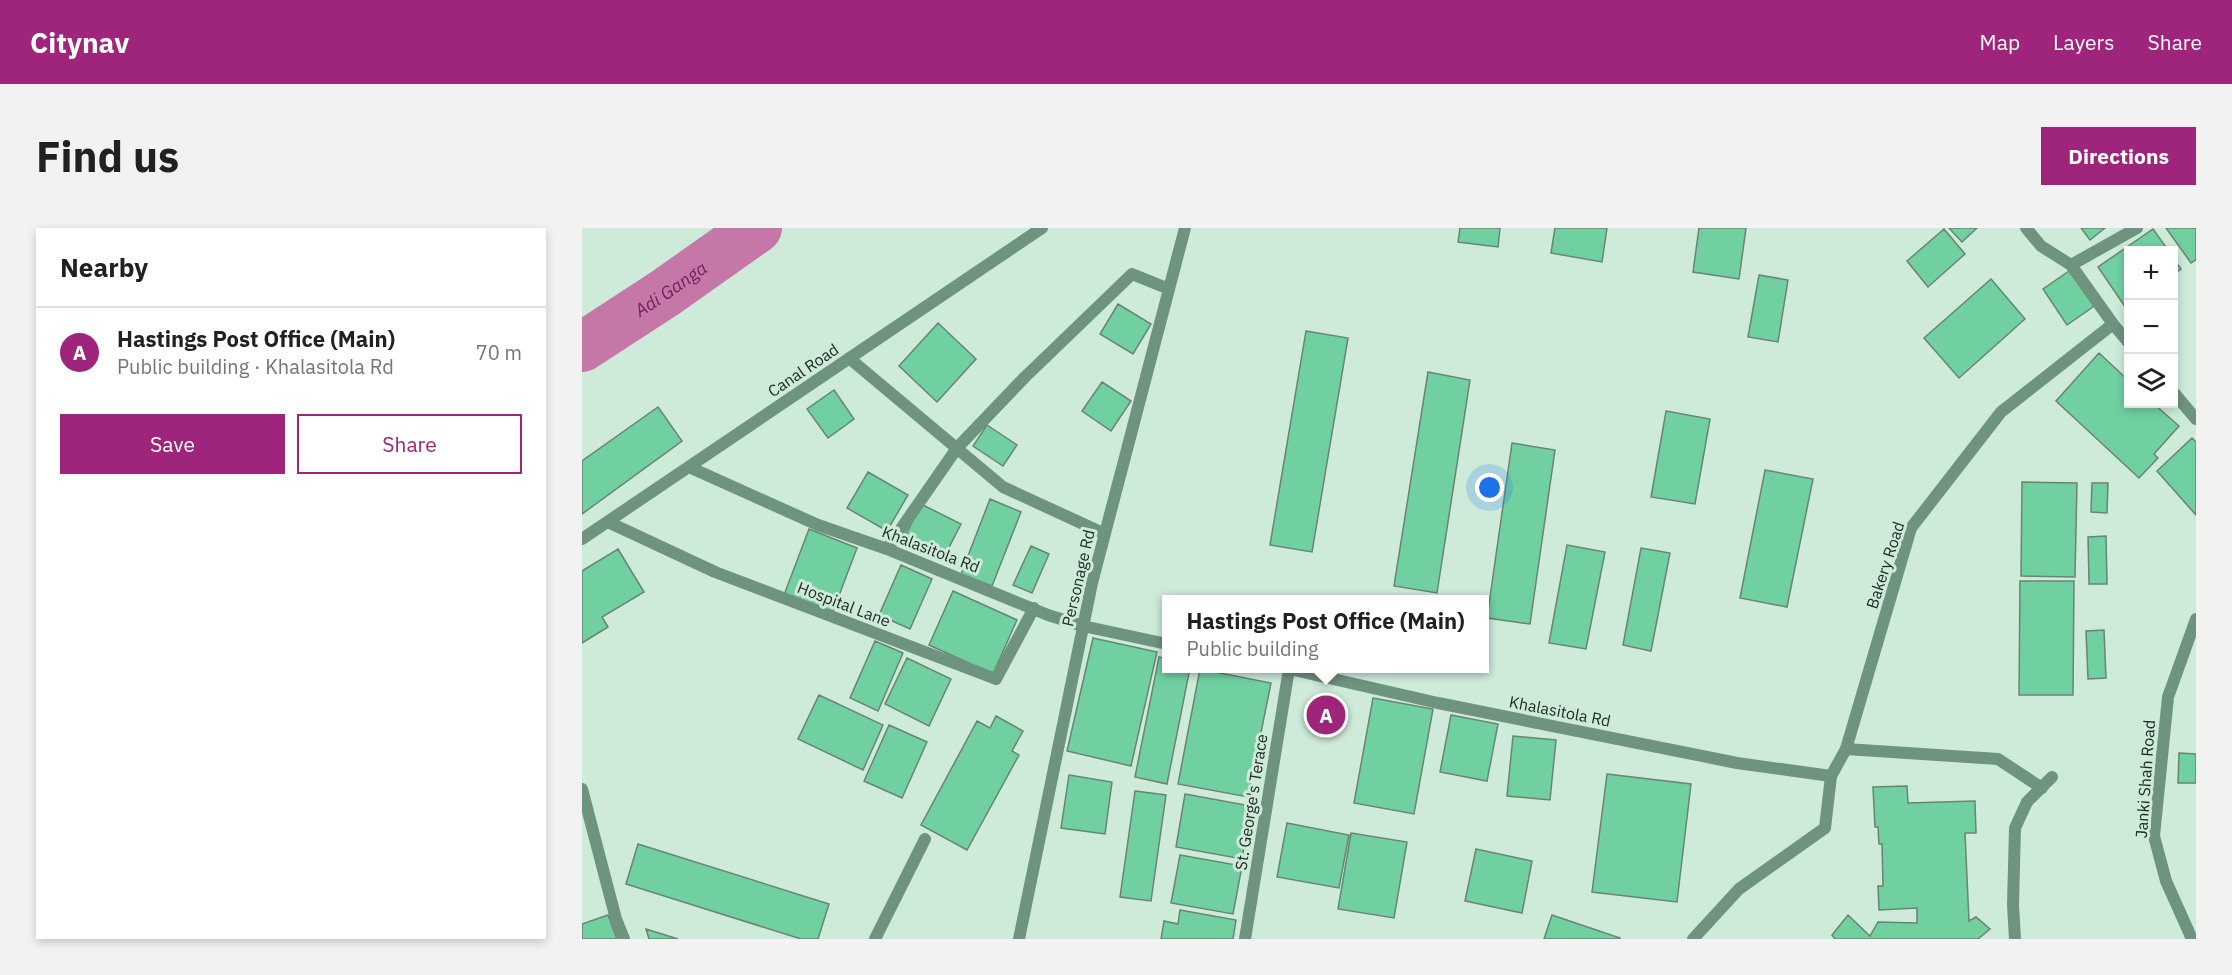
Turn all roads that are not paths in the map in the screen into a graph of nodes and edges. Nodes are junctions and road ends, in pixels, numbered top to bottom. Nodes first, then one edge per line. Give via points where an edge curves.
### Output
1 (1042, 228) edge
2 (1185, 228) edge
3 (2026, 228) edge
4 (2137, 228) edge
5 (2071, 265) junction
6 (1169, 289) junction
7 (2112, 324) junction
8 (2124, 338) edge
9 (849, 358) junction
10 (2178, 398) edge
11 (2196, 419) edge
12 (957, 448) junction
13 (689, 466) junction
14 (608, 522) junction
15 (1105, 534) junction
16 (582, 539) edge
17 (887, 549) junction
18 (1034, 608) junction
19 (2196, 619) edge
20 (1083, 626) junction
21 (1162, 643) edge
22 (1286, 673) edge
23 (1305, 673) edge
24 (1846, 749) junction
25 (1831, 776) junction
26 (2052, 777) dead end
27 (2042, 788) junction
28 (582, 789) edge
29 (925, 839) dead end
30 (624, 939) edge
31 (875, 939) edge
32 (1019, 939) edge
33 (1245, 939) edge
34 (1693, 939) edge
35 (2015, 939) edge
36 (2192, 939) edge

1 - 9 street, Canal Road
2 - 6 street, Personage Rd
3 - 5 street via 2041,246
4 - 5 street
5 - 7 street
6 - 12 street via 1132,274
6 - 15 street, Personage Rd
7 - 8 street
7 - 24 street, Bakery Road via 2001,412 1911,528
9 - 12 street
9 - 13 street, Canal Road
10 - 11 street
12 - 15 street via 1003,487
12 - 17 street
13 - 14 street, Canal Road
13 - 17 street, Khalasitola Rd via 818,525
14 - 16 street, Canal Road
14 - 18 street, Hospital Lane via 716,572 996,680
15 - 20 street, Personage Rd
17 - 18 street, Khalasitola Rd
18 - 20 street, Khalasitola Rd
19 - 36 street, Janki Shah Road via 2168,697 2154,836 2166,881
20 - 21 street, Khalasitola Rd
20 - 32 street, Personage Rd
22 - 33 street, St. George's Terace
23 - 25 street, Khalasitola Rd via 1737,763
24 - 25 street, Bakery Road
24 - 27 street via 1998,759
25 - 34 street, Bakery Road via 1825,828 1739,888
26 - 27 street
27 - 35 street via 2027,802 2015,828
28 - 30 street
29 - 31 street

